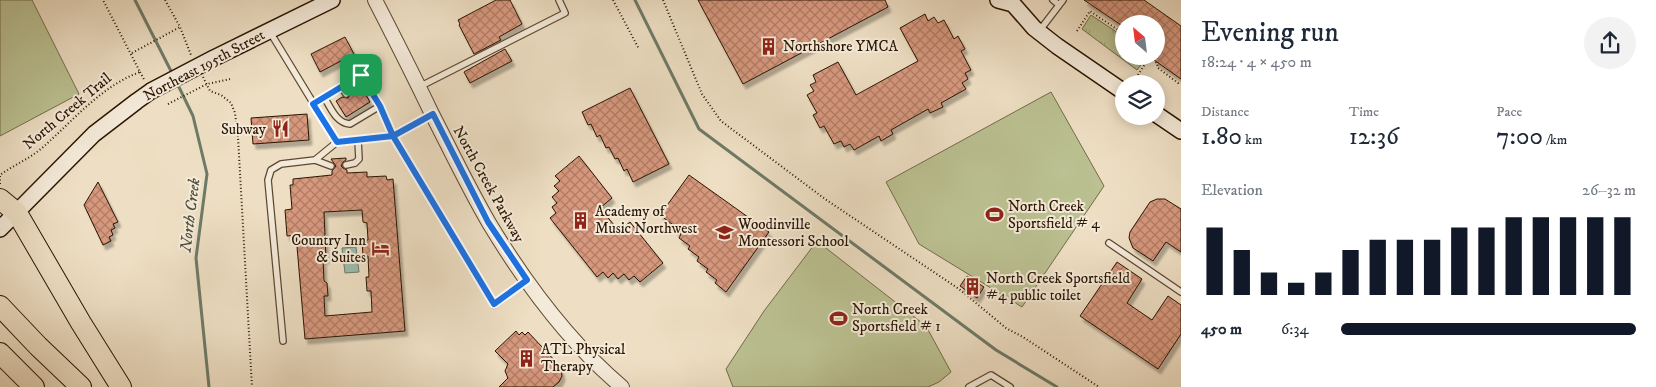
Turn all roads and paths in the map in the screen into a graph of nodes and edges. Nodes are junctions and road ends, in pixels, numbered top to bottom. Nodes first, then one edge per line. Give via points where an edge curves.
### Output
1 (103, 0) edge
2 (165, 0) edge
3 (332, 0) edge
4 (375, 0) edge
5 (558, 0) edge
6 (613, 0) edge
7 (663, 0) edge
8 (1053, 0) edge
9 (1008, 1) edge
10 (1061, 3) edge
11 (180, 27) junction
12 (1115, 28) edge
13 (269, 31) junction
14 (1076, 31) dead end
15 (1039, 32) junction
16 (639, 49) dead end
17 (132, 53) junction
18 (1144, 65) edge
19 (1157, 65) edge
20 (194, 69) junction
21 (1138, 75) dead end
22 (230, 79) dead end
23 (1181, 83) edge
24 (207, 84) junction
25 (1115, 86) edge
26 (341, 87) junction
27 (419, 87) junction
28 (346, 94) dead end
29 (324, 97) junction
30 (168, 104) dead end
31 (313, 104) junction
32 (380, 106) junction
33 (356, 111) dead end
34 (433, 114) junction
35 (360, 118) junction
36 (1165, 120) edge
37 (1181, 131) edge
38 (393, 136) junction
39 (358, 140) junction
40 (337, 142) junction
41 (315, 160) junction
42 (346, 165) dead end
43 (331, 166) dead end
44 (0, 185) edge
45 (0, 199) edge
46 (17, 213) junction
47 (0, 229) edge
48 (1109, 243) dead end
49 (527, 280) junction
50 (1181, 292) edge
51 (0, 306) edge
52 (282, 341) dead end
53 (0, 353) edge
54 (0, 366) edge
55 (22, 387) edge
56 (34, 387) edge
57 (81, 387) edge
58 (121, 387) edge
59 (252, 387) edge
60 (622, 387) edge
61 (968, 387) edge
62 (1010, 387) edge
63 (1099, 387) edge

1 - 17 path, North Creek Trail
2 - 11 path
3 - 13 main road, Northeast 195th Street
4 - 27 street, North Creek Parkway
5 - 27 lane via 565,13
6 - 16 path
7 - 63 path via 702,94 721,121 825,199 959,289 1006,328
8 - 10 lane
9 - 15 main road
10 - 15 lane
11 - 17 path
11 - 20 path
12 - 14 path via 1090,11
13 - 20 main road, Northeast 195th Street
13 - 31 lane
15 - 25 main road
17 - 44 path, North Creek Trail via 140,72 96,97 42,148 0,175
18 - 21 path
19 - 23 path
20 - 24 path
20 - 46 main road, Northeast 195th Street via 151,91 105,124
22 - 24 path
24 - 30 path
24 - 59 path via 210,91 231,103 235,113
26 - 28 lane
26 - 29 lane
26 - 32 lane via 361,75
27 - 34 street, North Creek Parkway
29 - 31 lane
29 - 35 lane via 339,121 350,124
31 - 40 lane
32 - 35 lane
32 - 38 lane
33 - 35 lane
34 - 38 lane
34 - 49 street, North Creek Parkway via 488,222
36 - 37 main road
38 - 39 lane
38 - 49 lane via 494,304
39 - 40 lane
39 - 42 lane via 359,159
40 - 41 lane
41 - 43 lane
41 - 52 lane via 281,164 271,170 268,180
45 - 46 highway
46 - 47 main road, Northeast 195th Street
46 - 58 highway
48 - 50 lane
49 - 60 street, North Creek Parkway via 579,344
51 - 57 highway
53 - 56 highway
54 - 55 highway
61 - 62 lane via 991,375

